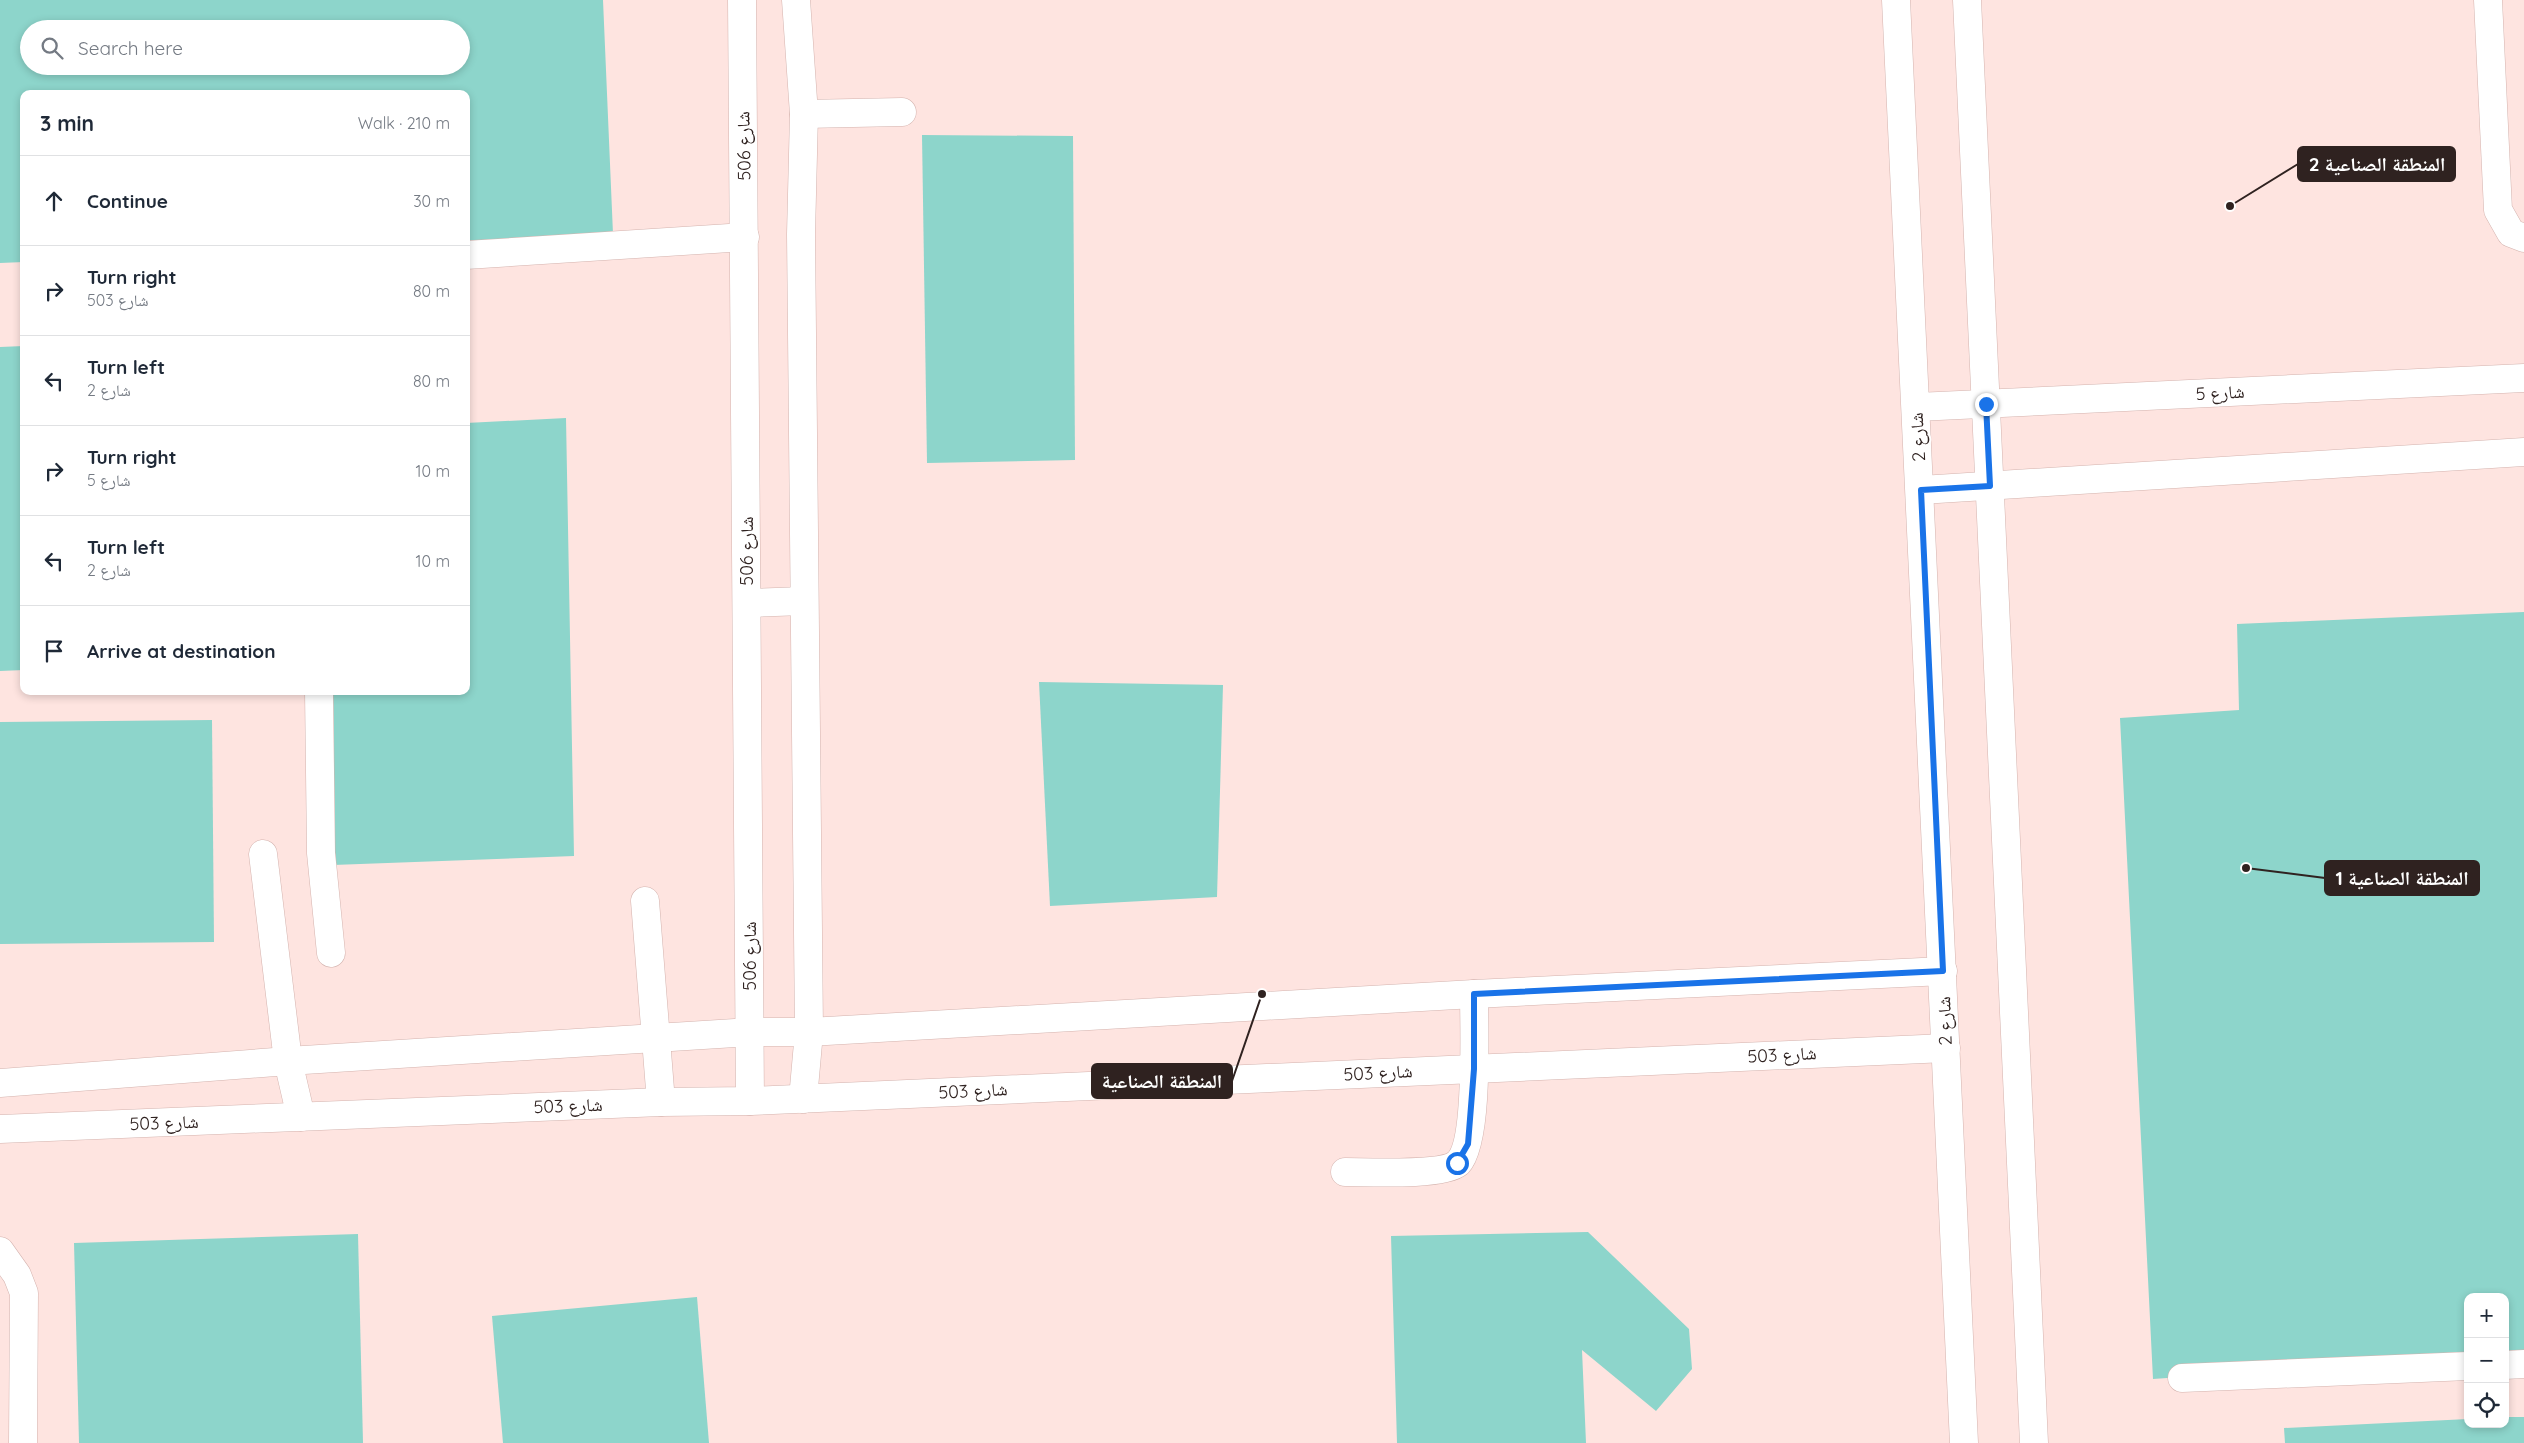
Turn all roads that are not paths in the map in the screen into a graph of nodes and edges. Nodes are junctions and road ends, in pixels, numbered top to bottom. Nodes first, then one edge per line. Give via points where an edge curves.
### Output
1 (742, 0) edge
2 (796, 0) edge
3 (1896, 0) edge
4 (1967, 0) edge
5 (2488, 0) edge
6 (902, 112) dead end
7 (804, 114) junction
8 (745, 237) junction
9 (2524, 238) edge
10 (470, 255) edge
11 (2524, 378) edge
12 (1986, 404) junction
13 (1916, 407) junction
14 (2524, 452) edge
15 (1990, 486) junction
16 (1921, 490) junction
17 (804, 601) junction
18 (747, 603) junction
19 (320, 695) edge
20 (263, 854) dead end
21 (645, 901) dead end
22 (331, 953) dead end
23 (1943, 971) junction
24 (1474, 994) junction
25 (751, 1032) junction
26 (809, 1032) junction
27 (657, 1039) junction
28 (1946, 1048) junction
29 (288, 1061) junction
30 (1474, 1069) junction
31 (0, 1083) edge
32 (803, 1099) junction
33 (750, 1101) junction
34 (661, 1102) junction
35 (301, 1117) junction
36 (0, 1130) edge
37 (1345, 1172) dead end
38 (0, 1251) edge
39 (2524, 1364) edge
40 (2509, 1365) edge
41 (2464, 1366) edge
42 (2182, 1378) dead end
43 (23, 1443) edge
44 (1964, 1443) edge
45 (2034, 1443) edge

1 - 8 street, شارع 506
2 - 7 street
3 - 13 street, شارع 2
4 - 12 street
5 - 9 street via 2498,210 2511,233
6 - 7 street
7 - 17 street via 801,234
8 - 10 street
8 - 18 street, شارع 506
11 - 12 street, شارع 5
12 - 13 street, شارع 5
12 - 15 street
13 - 16 street, شارع 2
14 - 15 street
15 - 16 street
15 - 45 street
16 - 23 street, شارع 2
17 - 18 street
17 - 26 street
18 - 25 street, شارع 506
19 - 22 street via 321,853
20 - 29 street
21 - 27 street
23 - 24 street
23 - 28 street, شارع 2
24 - 26 street
24 - 30 street
25 - 26 street
25 - 27 street
25 - 33 street, شارع 506
26 - 32 street
27 - 29 street
27 - 34 street
28 - 30 street, شارع 503
28 - 44 street, شارع 2
29 - 31 street
29 - 35 street
30 - 32 street, شارع 503
30 - 37 street via 1468,1144 1457,1163 1438,1171
32 - 33 street, شارع 503
33 - 34 street, شارع 503
34 - 35 street, شارع 503
35 - 36 street, شارع 503
38 - 43 street via 17,1275 24,1293
39 - 40 street
41 - 42 street

